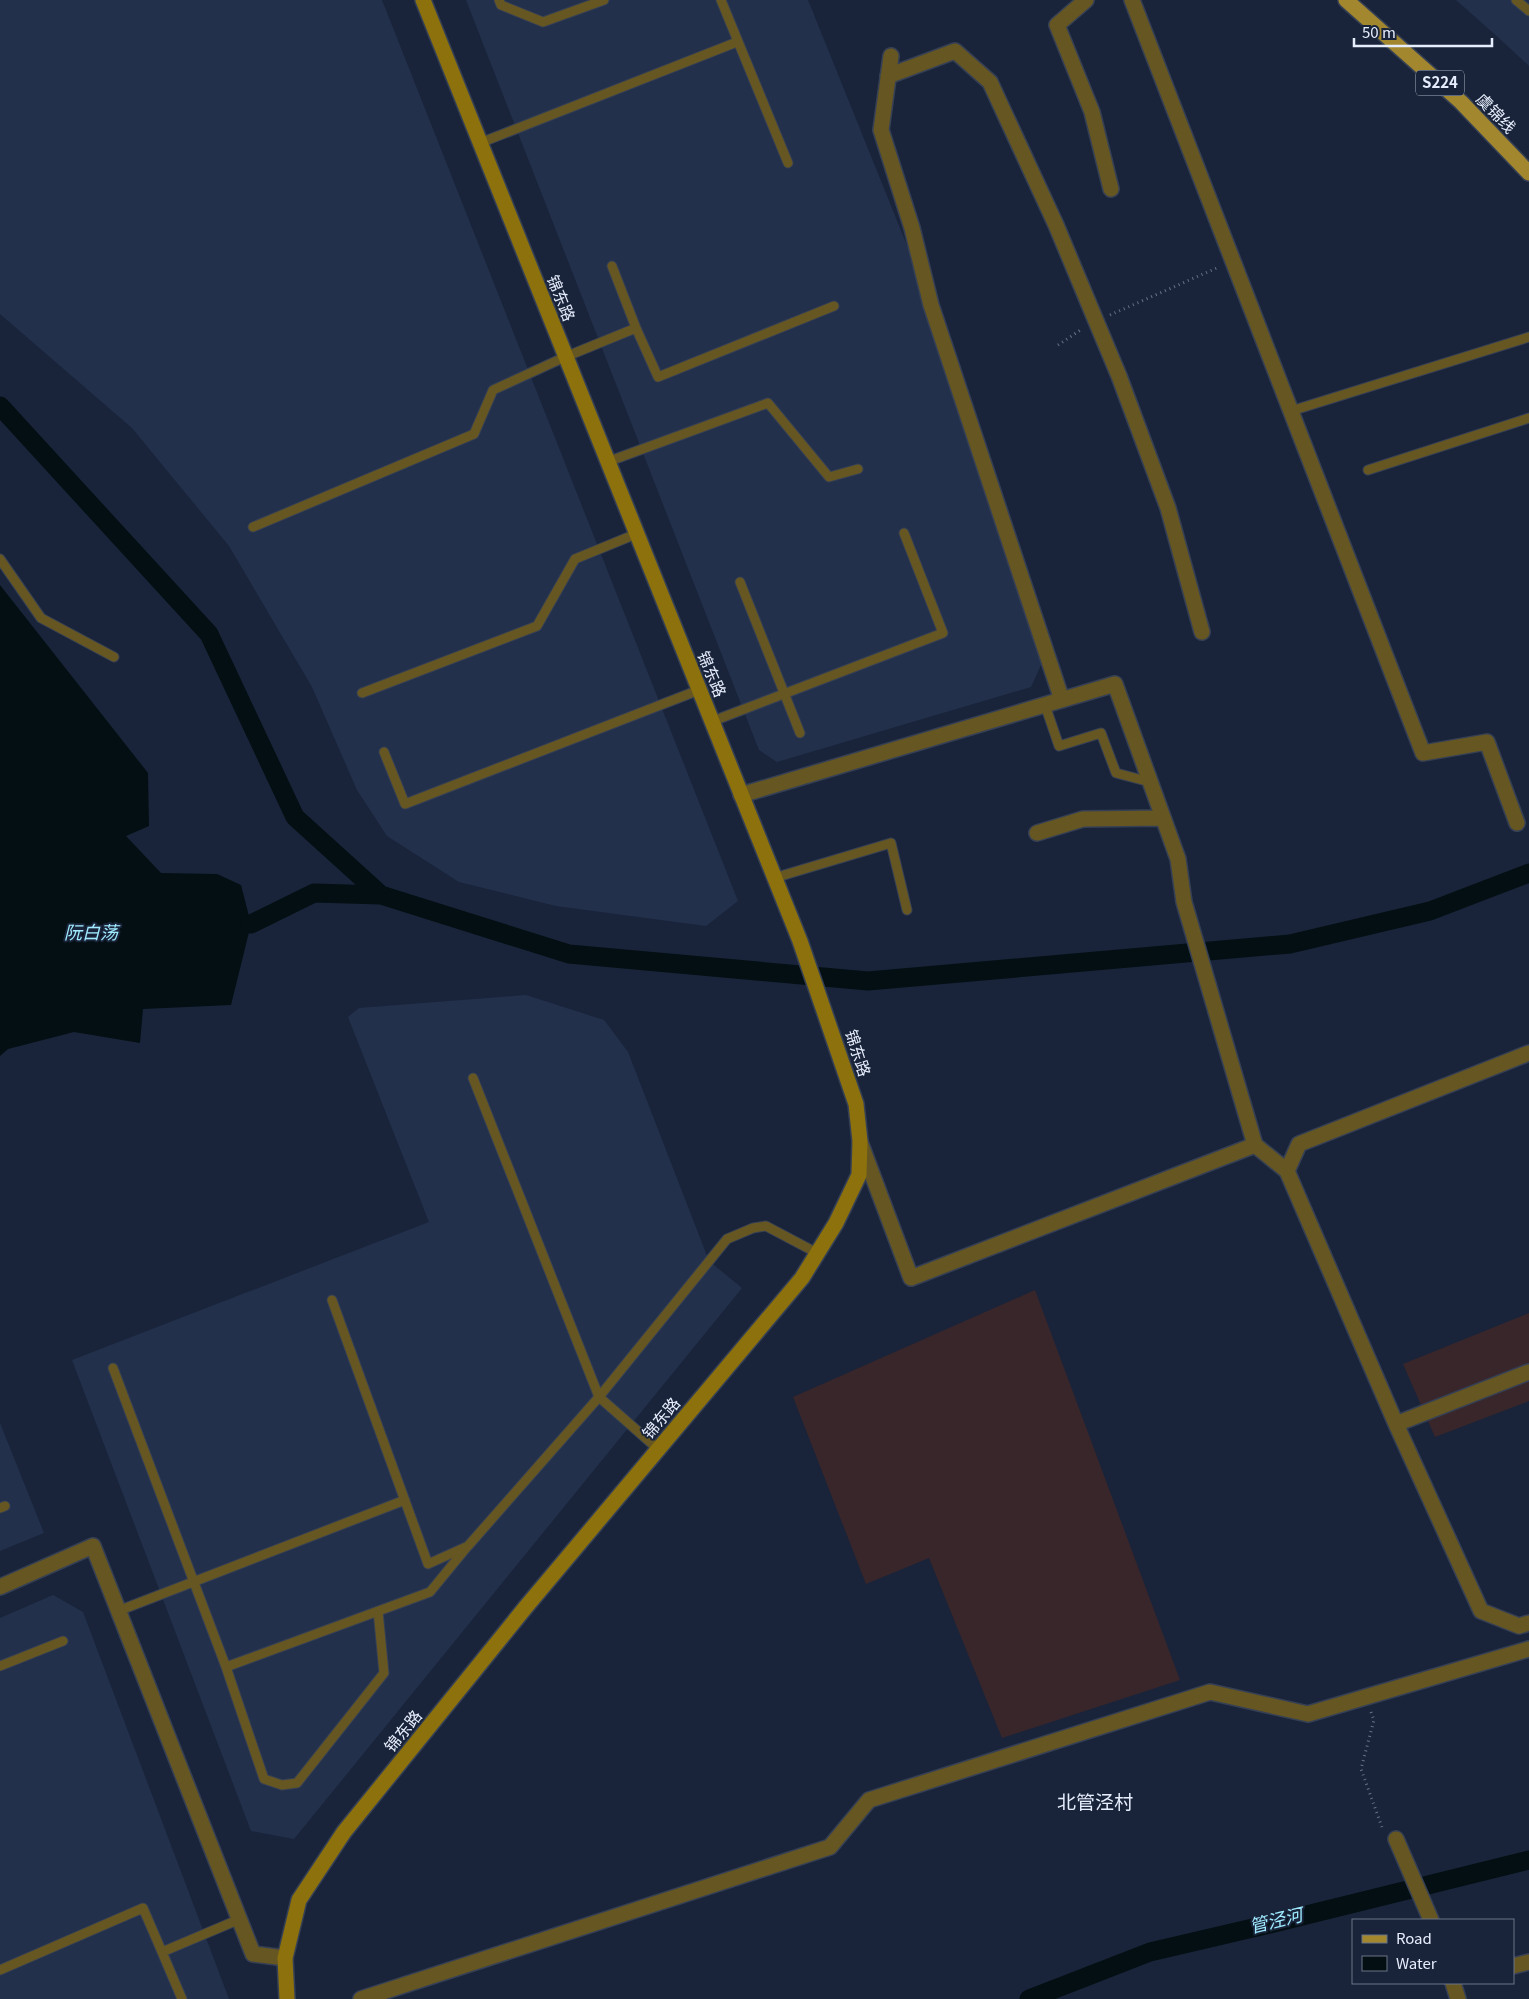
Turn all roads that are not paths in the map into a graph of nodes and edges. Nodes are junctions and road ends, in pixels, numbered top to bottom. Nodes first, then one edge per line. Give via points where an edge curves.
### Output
1 (422, 0) edge
2 (499, 0) edge
3 (604, 0) edge
4 (721, 0) edge
5 (1086, 0) edge
6 (1132, 0) edge
7 (1346, 0) edge
8 (1516, 0) edge
9 (1529, 11) edge
10 (737, 42) junction
11 (891, 56) dead end
12 (888, 76) junction
13 (480, 143) junction
14 (788, 163) dead end
15 (1529, 173) edge
16 (1111, 189) dead end
17 (612, 266) dead end
18 (834, 306) dead end
19 (636, 328) junction
20 (1529, 337) edge
21 (565, 357) junction
22 (1291, 411) junction
23 (1529, 418) edge
24 (607, 462) junction
25 (858, 469) dead end
26 (1368, 470) dead end
27 (252, 527) dead end
28 (904, 533) dead end
29 (636, 534) junction
30 (0, 559) edge
31 (740, 582) dead end
32 (1202, 632) dead end
33 (114, 657) dead end
34 (699, 690) junction
35 (362, 693) dead end
36 (784, 694) junction
37 (1062, 700) junction
38 (1045, 705) junction
39 (712, 721) junction
40 (800, 733) dead end
41 (384, 752) dead end
42 (1150, 782) junction
43 (741, 795) junction
44 (1163, 818) junction
45 (1517, 822) dead end
46 (1037, 833) dead end
47 (774, 878) junction
48 (907, 910) dead end
49 (1529, 1054) edge
50 (473, 1078) dead end
51 (860, 1141) junction
52 (1255, 1145) junction
53 (1287, 1171) junction
54 (817, 1253) junction
55 (332, 1300) dead end
56 (113, 1368) dead end
57 (1529, 1372) edge
58 (599, 1396) junction
59 (1396, 1424) junction
60 (658, 1449) junction
61 (405, 1500) junction
62 (468, 1546) junction
63 (193, 1582) junction
64 (0, 1587) edge
65 (118, 1610) junction
66 (378, 1611) junction
67 (1529, 1623) edge
68 (62, 1641) dead end
69 (1529, 1649) edge
70 (0, 1666) edge
71 (226, 1667) junction
72 (1396, 1839) road end
73 (240, 1919) junction
74 (1431, 1919) edge
75 (162, 1952) junction
76 (286, 1958) junction
77 (1529, 1962) edge
78 (1514, 1966) edge
79 (0, 1970) edge
80 (1453, 1984) edge
81 (182, 1999) edge
82 (287, 1999) edge
83 (361, 1999) edge
84 (1458, 1999) edge

1 - 13 main road, 锦东路
2 - 3 lane via 501,5 543,22
4 - 10 lane
5 - 16 street via 1058,25 1092,112
6 - 22 street
7 - 15 main road, 虞锦线 / S224 via 1461,102
8 - 9 lane
10 - 13 lane
10 - 14 lane
11 - 12 street
12 - 32 street via 955,51 990,82 1056,225 1119,376 1168,508
12 - 37 street via 880,130 912,228 931,305
13 - 21 main road, 锦东路
17 - 19 lane
18 - 19 lane via 658,377
19 - 21 lane
20 - 22 lane
21 - 24 main road, 锦东路
21 - 27 lane via 493,390 474,434
22 - 45 street via 1424,753 1487,742
23 - 26 lane
24 - 25 lane via 768,403 830,477
24 - 29 main road, 锦东路
28 - 36 lane via 943,634
29 - 34 main road, 锦东路
29 - 35 lane via 575,559 537,626
30 - 33 lane via 41,618
31 - 36 lane
34 - 39 main road, 锦东路
34 - 41 lane via 405,804
36 - 39 lane
36 - 40 lane
37 - 38 street
37 - 42 street via 1115,684
38 - 42 lane via 1059,746 1102,733 1116,773
38 - 43 street
39 - 43 main road, 锦东路
42 - 44 street
43 - 47 main road, 锦东路
44 - 46 street via 1084,819
44 - 52 street via 1178,859 1184,902
47 - 48 lane via 891,843
47 - 51 main road, 锦东路 via 800,941 856,1104
49 - 53 street via 1299,1144
50 - 58 lane
51 - 52 street via 911,1278
51 - 54 main road, 锦东路 via 859,1175 836,1223
52 - 53 street
53 - 59 street
54 - 58 lane via 766,1226 727,1239
54 - 60 main road, 锦东路 via 802,1278
55 - 61 lane
56 - 63 lane
57 - 59 street
58 - 60 lane
58 - 62 lane
59 - 67 street via 1481,1610 1519,1626
60 - 76 main road, 锦东路 via 344,1832 299,1900
61 - 62 lane via 428,1564
61 - 63 lane
62 - 66 lane via 430,1592
63 - 65 lane
63 - 71 lane
64 - 65 street via 93,1546
65 - 73 street
66 - 71 lane
66 - 71 lane via 384,1672 297,1783 282,1785 264,1779
68 - 70 lane
69 - 83 street via 1308,1714 1210,1692 869,1800 830,1847
72 - 74 street
73 - 75 lane
73 - 76 street via 253,1954
75 - 79 lane via 143,1908
75 - 81 lane
76 - 82 main road, 锦东路
77 - 78 street
80 - 84 street

